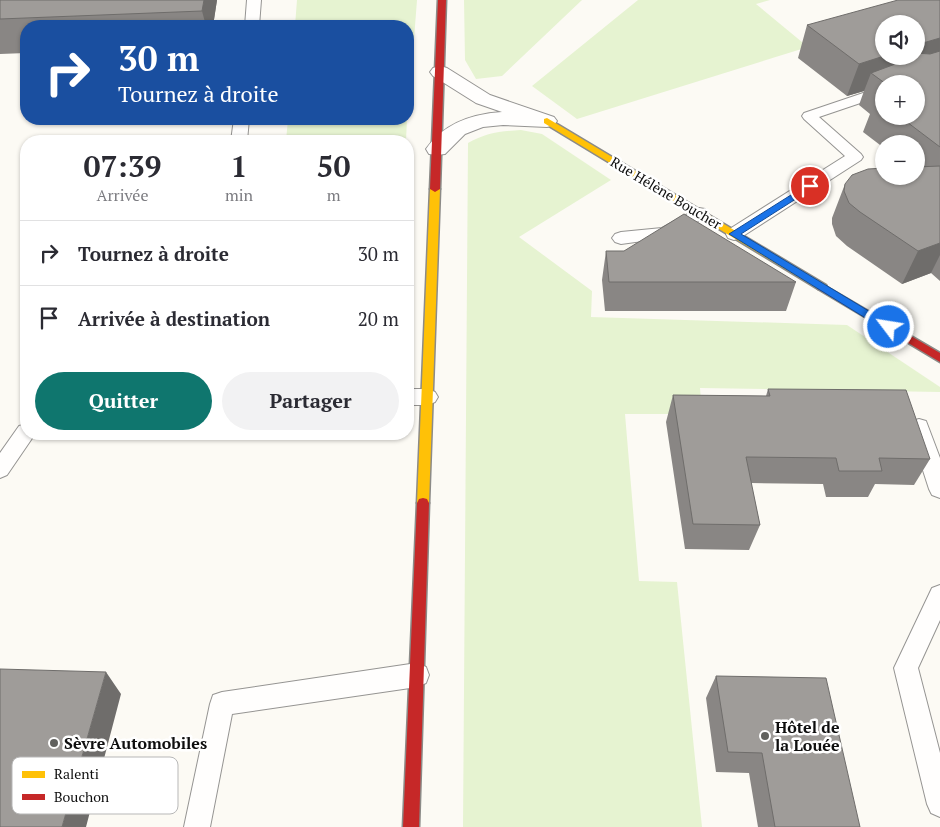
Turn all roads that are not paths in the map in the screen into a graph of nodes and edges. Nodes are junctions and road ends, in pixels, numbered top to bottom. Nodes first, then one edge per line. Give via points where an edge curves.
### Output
1 (254, 0) edge
2 (442, 0) edge
3 (252, 20) edge
4 (440, 72) junction
5 (875, 93) edge
6 (546, 121) junction
7 (437, 149) junction
8 (699, 212) junction
9 (734, 234) junction
10 (621, 238) dead end
11 (940, 358) edge
12 (414, 397) edge
13 (428, 397) junction
14 (919, 427) edge
15 (20, 440) edge
16 (0, 469) edge
17 (940, 489) edge
18 (940, 595) edge
19 (418, 675) junction
20 (940, 804) edge
21 (197, 827) edge
22 (411, 827) edge

1 - 3 lane
2 - 4 main road
4 - 6 street, Rue Hélène Boucher via 483,99
4 - 7 main road
5 - 9 lane via 809,116 855,157
6 - 7 street, Rue Hélène Boucher via 496,119 477,122 460,128
6 - 8 main road, Rue Hélène Boucher
7 - 13 main road
8 - 9 main road, Rue Hélène Boucher
8 - 10 lane via 666,233
9 - 11 main road, Rue Hélène Boucher
12 - 13 lane
13 - 19 main road
14 - 17 lane
15 - 16 lane
18 - 20 lane via 906,668
19 - 21 lane via 222,704
19 - 22 main road

